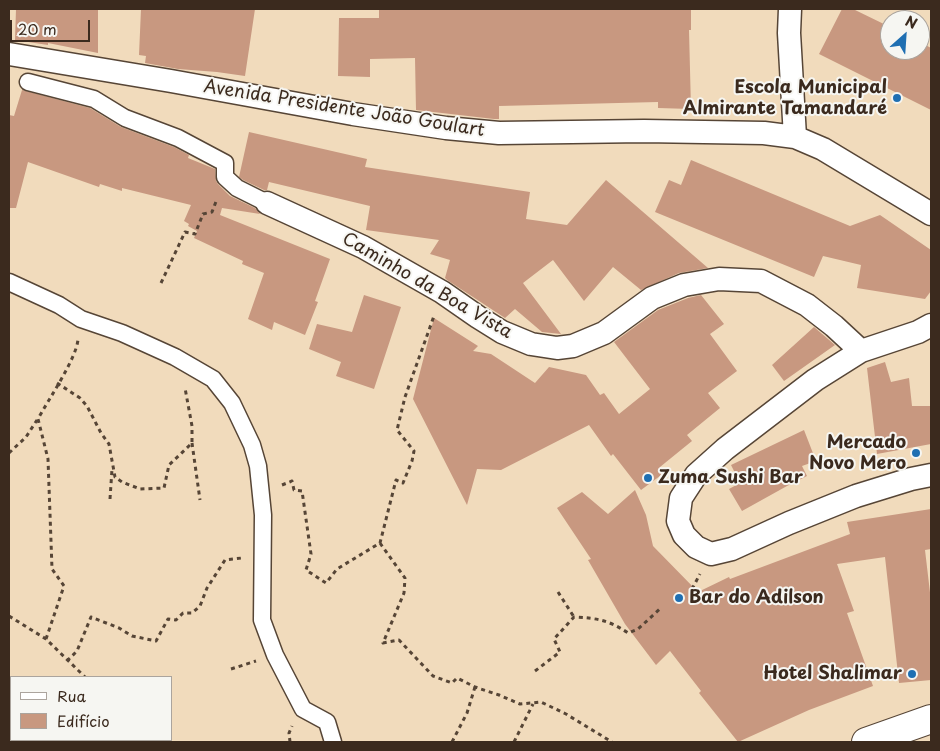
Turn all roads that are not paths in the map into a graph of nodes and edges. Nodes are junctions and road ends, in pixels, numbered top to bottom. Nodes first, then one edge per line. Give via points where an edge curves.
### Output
1 (790, 9) edge
2 (9, 54) edge
3 (28, 82) dead end
4 (795, 137) junction
5 (267, 203) joint
6 (931, 214) edge
7 (9, 282) edge
8 (931, 325) edge
9 (861, 351) junction
10 (931, 475) edge
11 (931, 718) edge
12 (333, 742) edge
13 (866, 742) edge

1 - 4 street
2 - 4 street, Avenida Presidente João Goulart via 446,128 499,133 644,131 764,133
3 - 5 street, Caminho da Boa Vista via 94,99 125,118 178,138 225,163 225,177 238,188
4 - 6 street, Avenida Presidente João Goulart via 823,149
5 - 9 street, Caminho da Boa Vista via 363,247 442,292 502,332 531,344 557,348 573,346 604,333 652,298 684,285 720,278 761,281 807,305
7 - 12 street via 81,318 175,357 212,379 232,403 252,444 258,466 263,524 262,620 266,634 303,709 327,722
8 - 9 street
9 - 10 street via 815,380 696,475 681,498 678,522 684,535 696,547 711,554 732,550 856,496
11 - 13 main road

